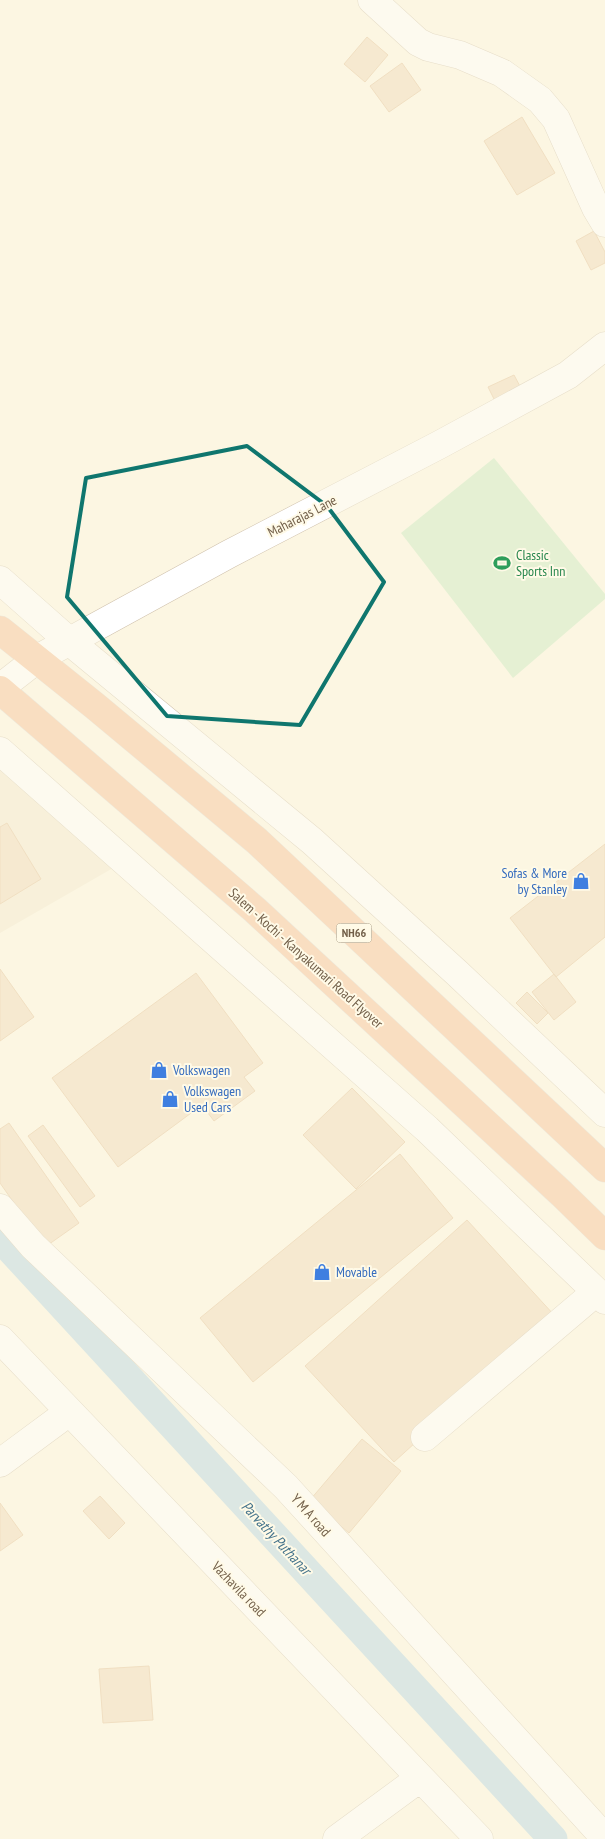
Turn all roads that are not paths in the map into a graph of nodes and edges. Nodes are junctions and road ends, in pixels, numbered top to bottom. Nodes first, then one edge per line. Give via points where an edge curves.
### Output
1 (372, 0) edge
2 (605, 223) edge
3 (605, 346) edge
4 (0, 580) edge
5 (0, 630) edge
6 (69, 641) junction
7 (37, 659) junction
8 (0, 689) edge
9 (0, 751) edge
10 (605, 1113) edge
11 (605, 1168) edge
12 (0, 1208) edge
13 (605, 1236) edge
14 (601, 1296) edge
15 (0, 1339) edge
16 (69, 1412) junction
17 (424, 1437) dead end
18 (0, 1463) edge
19 (420, 1778) junction
20 (605, 1838) edge
21 (337, 1839) edge
22 (479, 1839) edge

1 - 2 street via 418,42 460,54 502,73 540,100 556,120
3 - 6 street, Maharajas Lane via 568,375
4 - 6 street
5 - 7 highway, NH66
6 - 7 street, Maharajas Lane
6 - 10 street via 312,841
7 - 8 street, Maharajas Lane
7 - 11 highway, NH66 via 256,841
8 - 13 highway, Salem - Kochi - Kanyakumari Road Flyover via 256,910
9 - 14 street via 427,1130
12 - 20 street, Y M A road via 33,1246 286,1487
14 - 17 street
15 - 16 street, Vazhavila road
16 - 18 street
16 - 19 street, Vazhavila road
19 - 21 street
19 - 22 street, Vazhavila road

